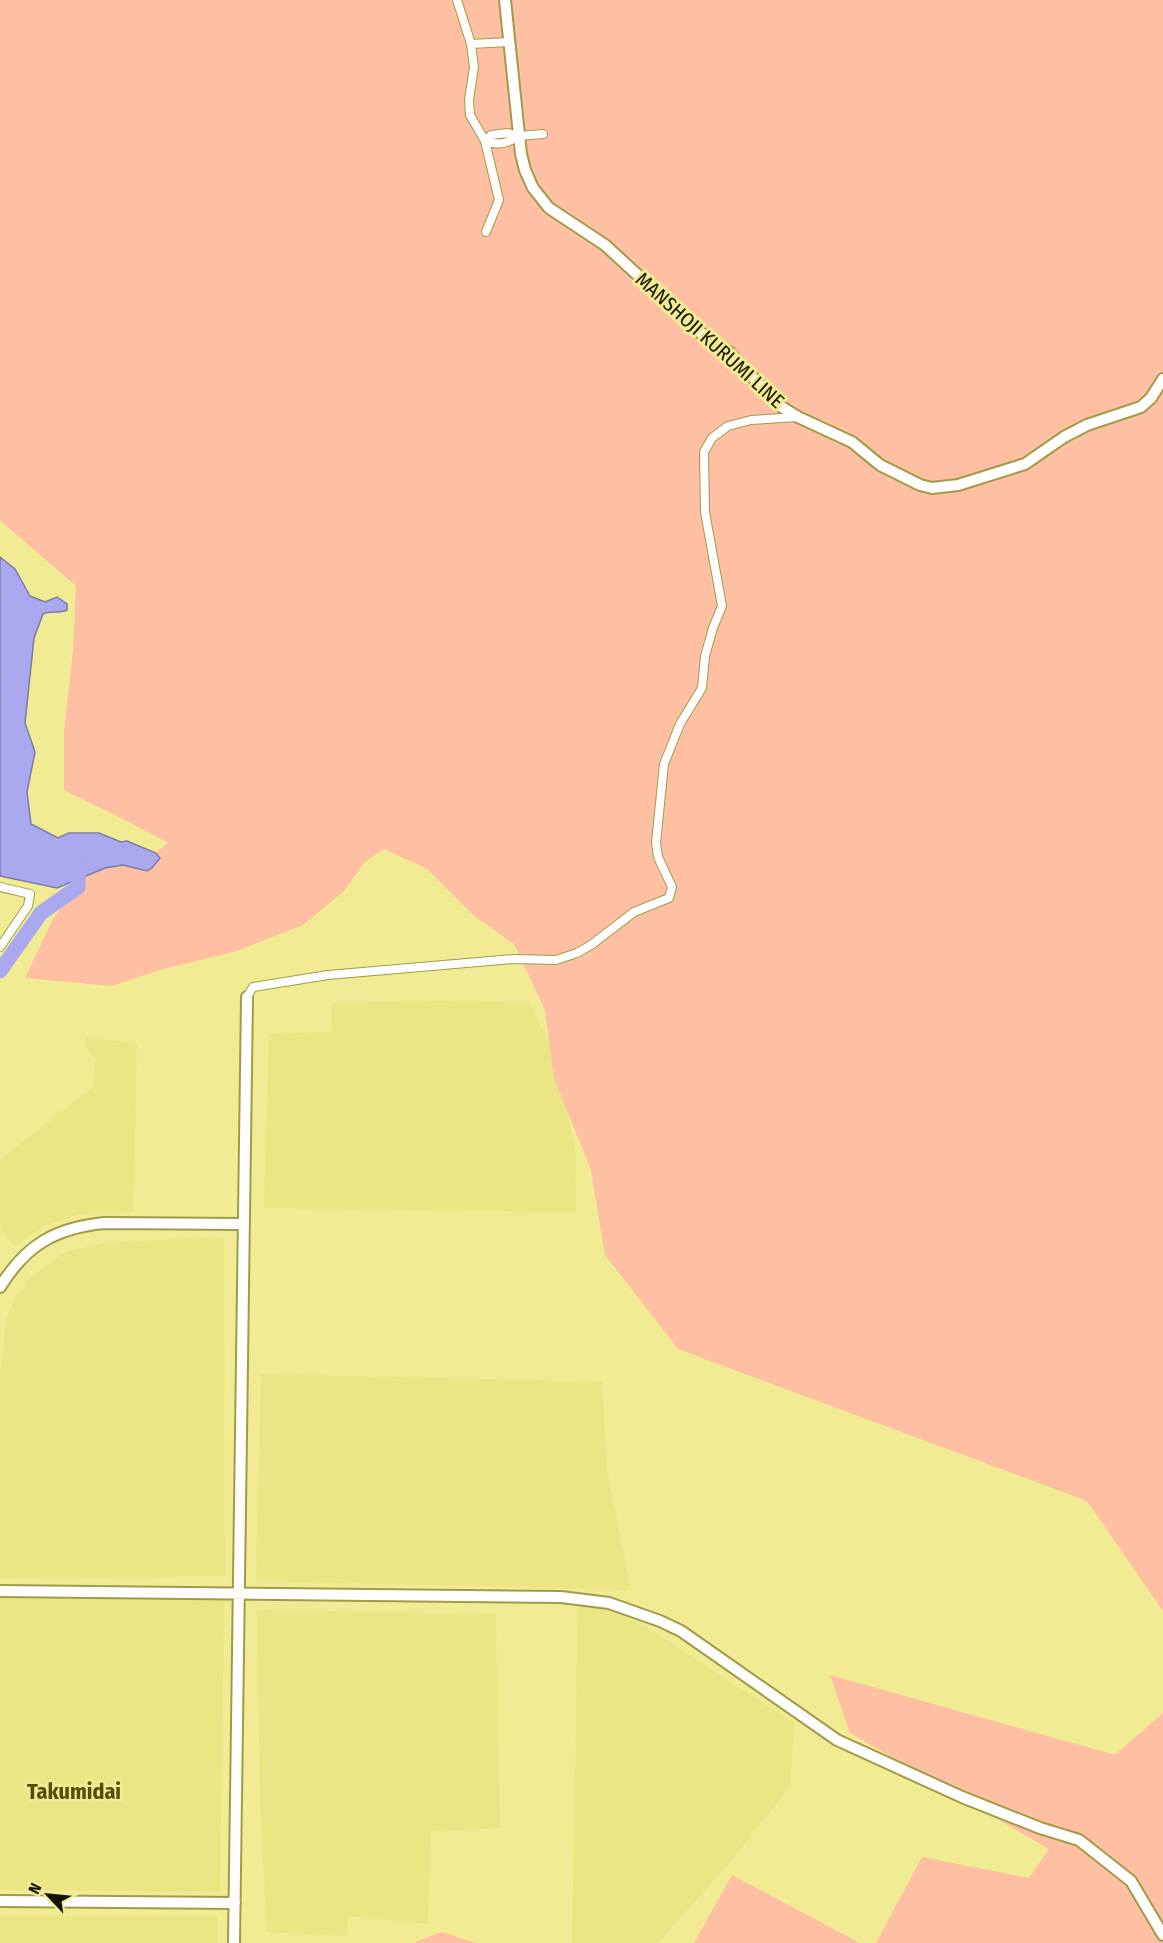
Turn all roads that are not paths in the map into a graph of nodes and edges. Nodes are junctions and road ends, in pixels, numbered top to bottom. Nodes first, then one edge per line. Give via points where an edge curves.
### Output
1 (457, 0) edge
2 (505, 0) edge
3 (510, 42) junction
4 (471, 44) junction
5 (543, 134) dead end
6 (518, 136) junction
7 (485, 141) junction
8 (486, 232) dead end
9 (1163, 379) edge
10 (798, 417) junction
11 (0, 887) edge
12 (0, 947) edge
13 (247, 997) joint
14 (244, 1224) junction
15 (0, 1287) edge
16 (0, 1591) edge
17 (238, 1594) junction
18 (0, 1900) edge
19 (235, 1904) junction
20 (1163, 1935) edge
21 (234, 1943) edge

1 - 4 street
2 - 3 street, MANSHOJI KURUMI LINE
3 - 4 street
3 - 6 street, MANSHOJI KURUMI LINE
4 - 7 street via 474,67 470,115
5 - 6 street
6 - 7 street via 511,142
6 - 10 street, MANSHOJI KURUMI LINE via 532,188 549,208 605,245 701,333 729,352 780,406
7 - 8 street via 499,200
9 - 10 street, MANSHOJI KURUMI LINE via 1141,408 1087,424 1025,464 945,488 920,486 894,474 852,442
10 - 13 street via 751,420 728,426 712,438 704,452 705,512 722,606 705,656 702,688 680,724 664,765 657,843 658,857 672,886 669,898 634,912 584,949 556,960 514,959 328,975 253,987
11 - 12 street via 30,894 28,906
13 - 14 street
14 - 15 street via 83,1225 33,1248 13,1266
14 - 17 street
16 - 17 street
17 - 19 street
17 - 20 street via 561,1597 632,1610 690,1637 837,1740 962,1797 1079,1840 1131,1881
18 - 19 street
19 - 21 street

